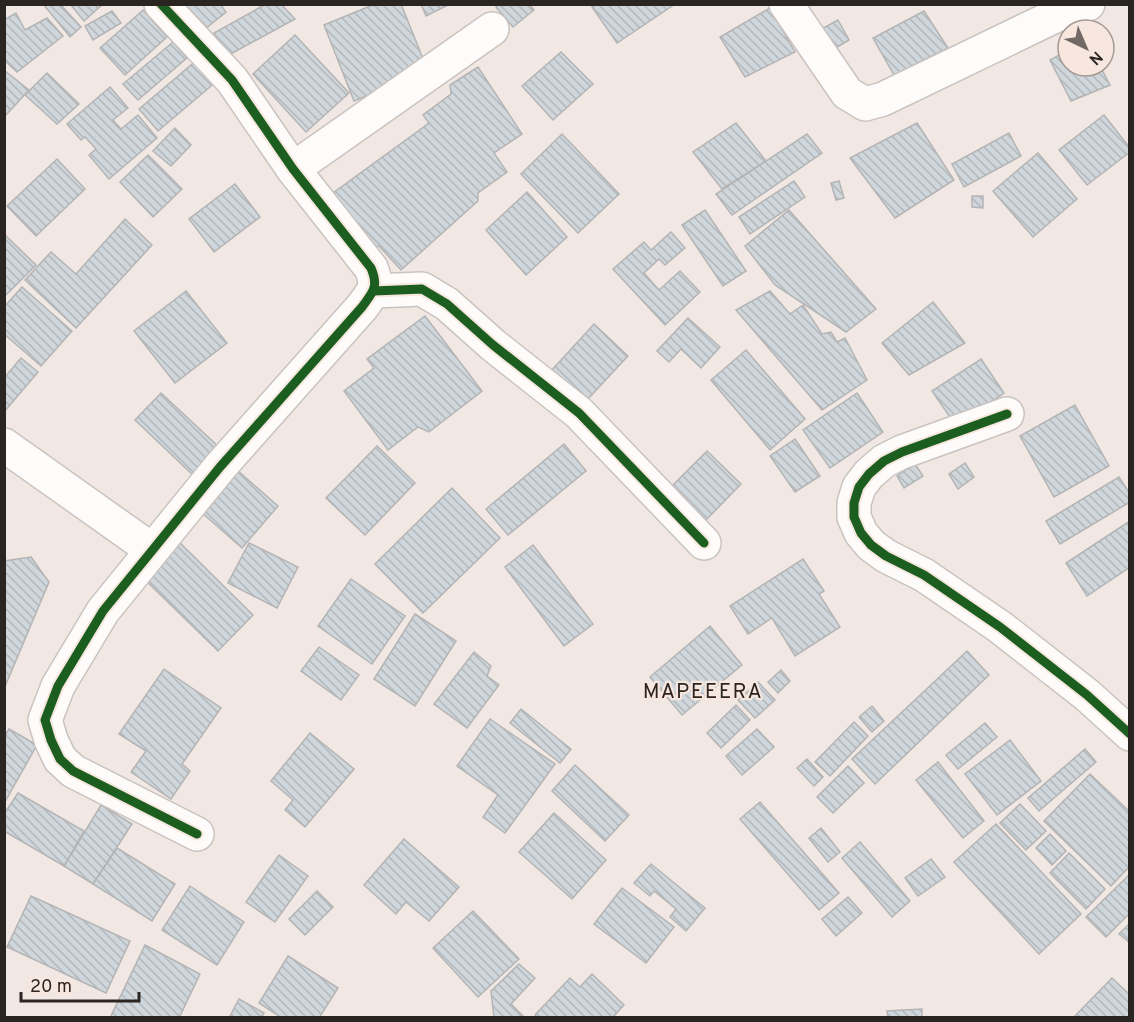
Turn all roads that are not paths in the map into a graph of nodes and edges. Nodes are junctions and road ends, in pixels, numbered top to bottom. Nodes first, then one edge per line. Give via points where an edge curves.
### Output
1 (160, 4) edge
2 (786, 4) edge
3 (1088, 4) edge
4 (492, 29) dead end
5 (293, 169) junction
6 (374, 291) junction
7 (1007, 414) dead end
8 (4, 445) edge
9 (704, 543) dead end
10 (152, 550) junction
11 (1130, 734) edge
12 (197, 834) dead end

1 - 5 street via 232,80
2 - 3 street via 847,93 865,104
4 - 5 street
5 - 6 street via 371,268
6 - 9 street via 422,289 447,304 579,413
6 - 10 street
7 - 11 street via 884,461 859,487 854,517 871,545 924,575 1000,627
8 - 10 street
10 - 12 street via 103,611 58,686 45,720 60,759 73,771

